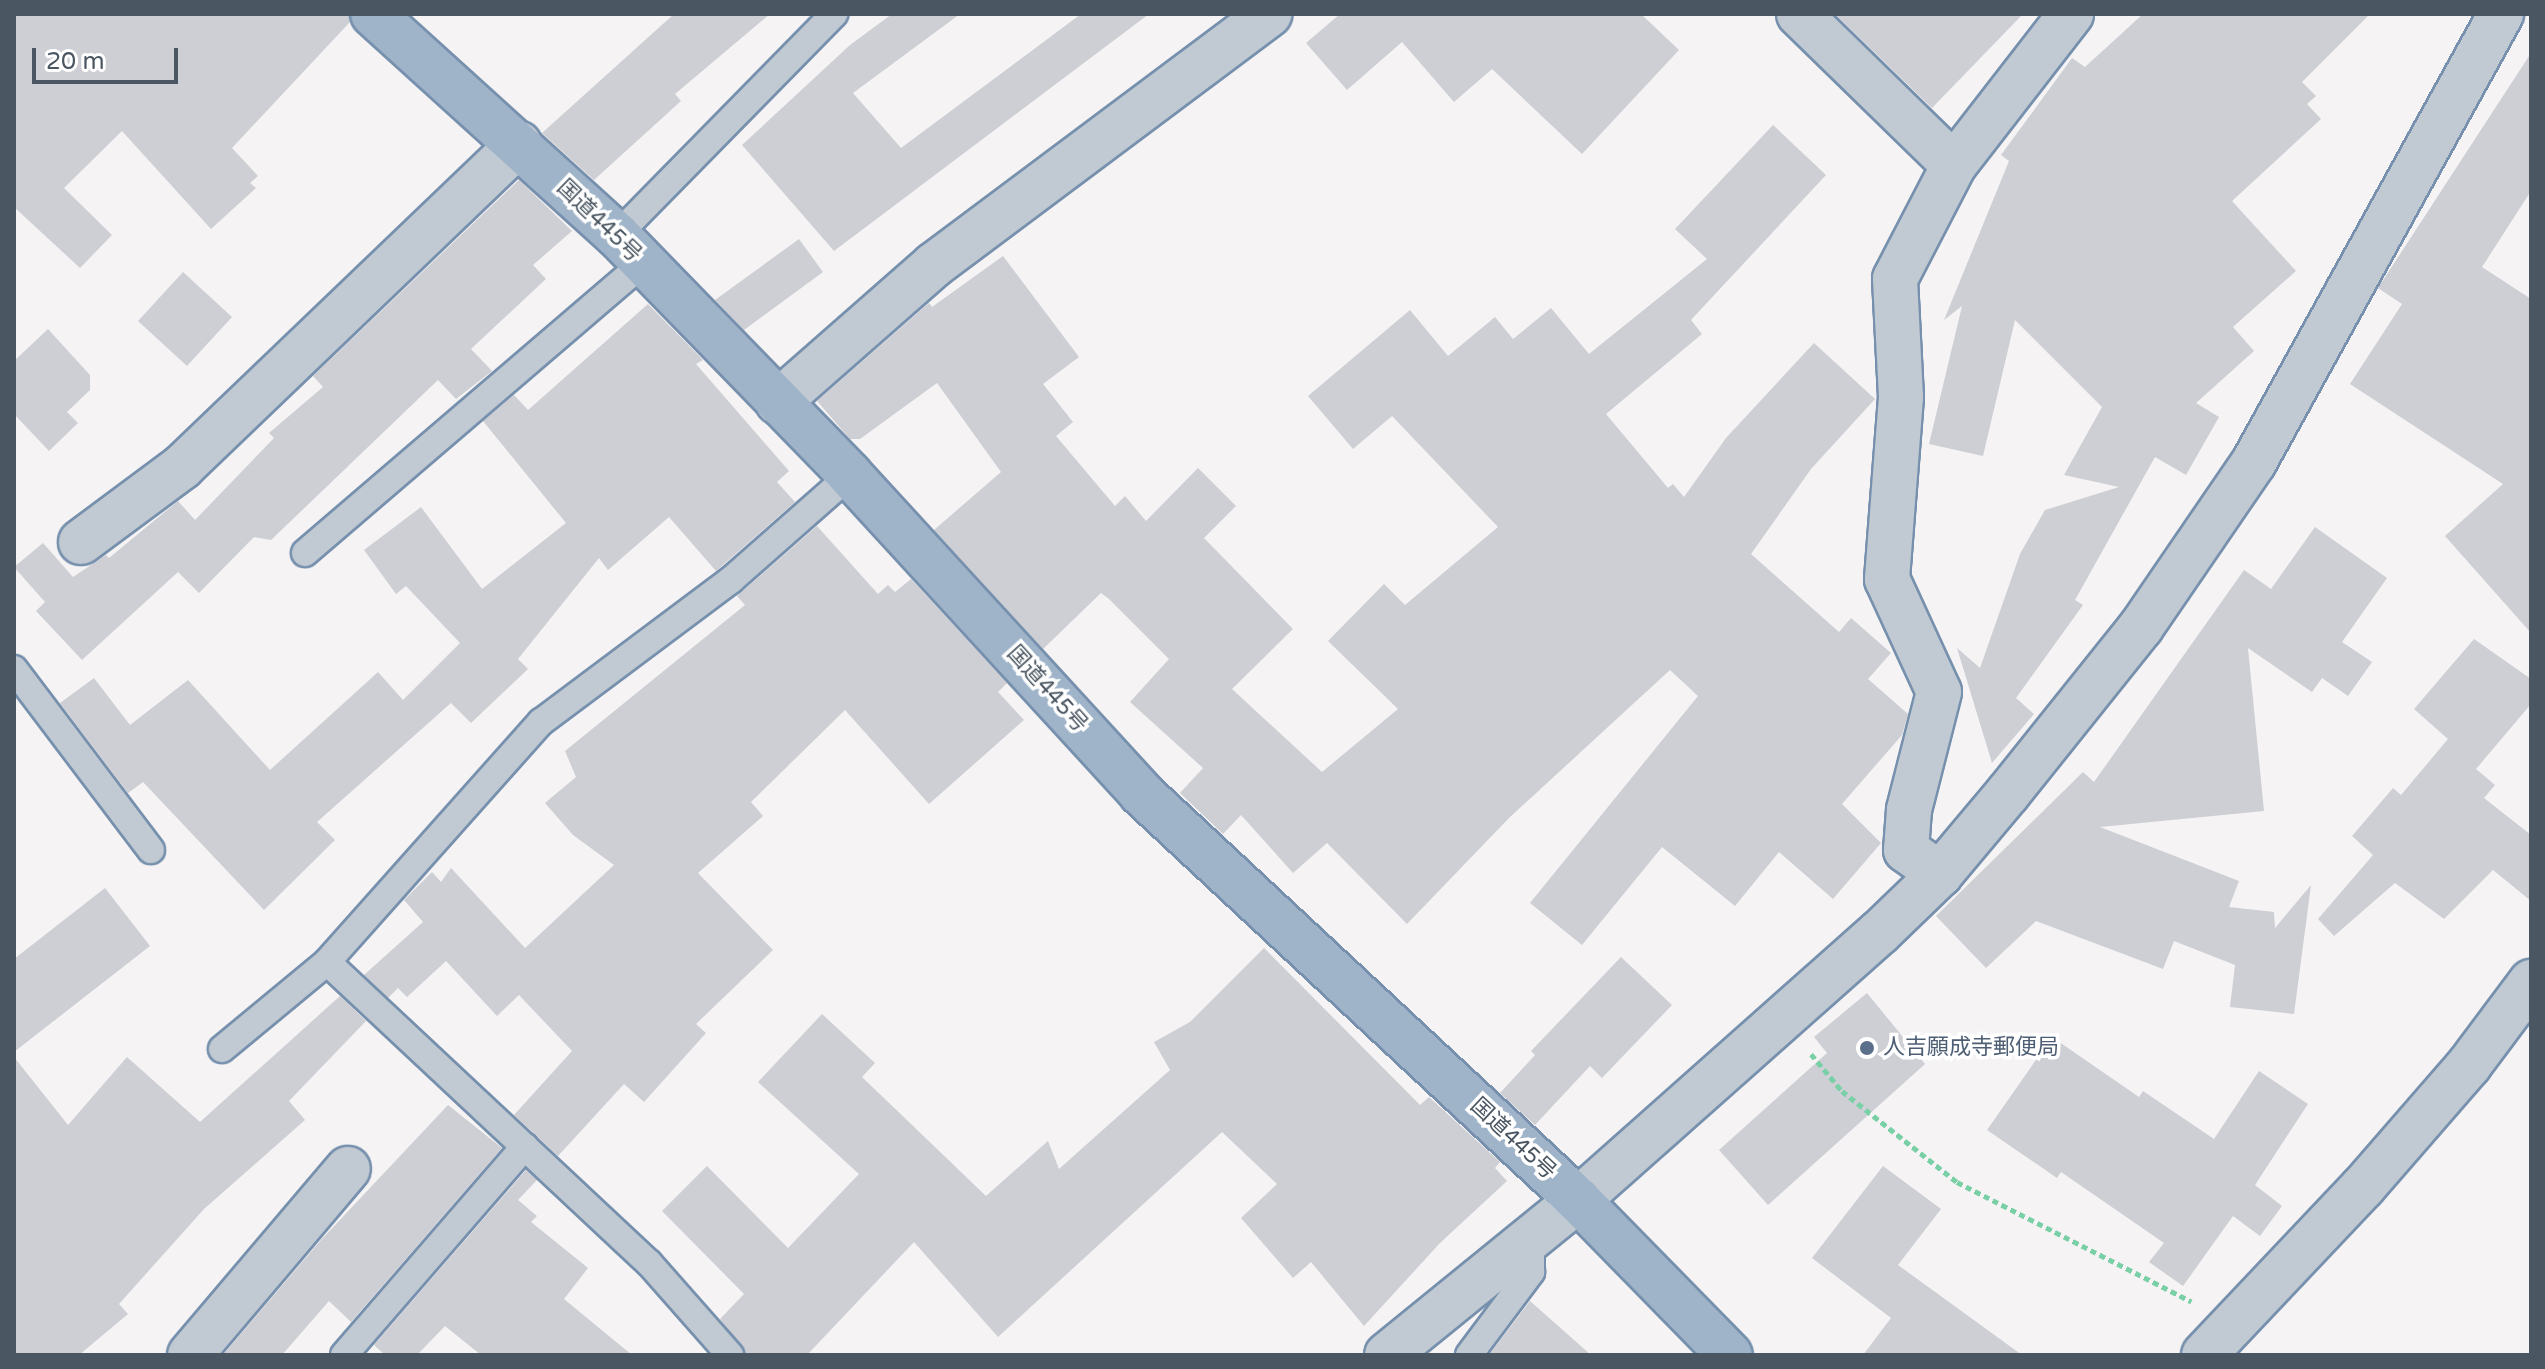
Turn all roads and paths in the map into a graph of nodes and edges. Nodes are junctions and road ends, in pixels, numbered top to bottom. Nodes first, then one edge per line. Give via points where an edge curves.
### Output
1 (373, 14) edge
2 (834, 14) edge
3 (1270, 14) edge
4 (1799, 14) edge
5 (2071, 14) edge
6 (2501, 14) edge
7 (519, 144) junction
8 (1954, 165) junction
9 (630, 249) junction
10 (778, 402) junction
11 (850, 475) junction
12 (81, 542) dead end
13 (305, 553) dead end
14 (14, 669) edge
15 (151, 850) dead end
16 (1940, 874) junction
17 (327, 962) junction
18 (2531, 982) edge
19 (1782, 1019) junction
20 (222, 1049) dead end
21 (525, 1146) junction
22 (348, 1169) dead end
23 (1578, 1200) junction
24 (1531, 1238) junction
25 (2234, 1323) junction
26 (190, 1355) edge
27 (344, 1355) edge
28 (730, 1355) edge
29 (1387, 1355) edge
30 (1469, 1355) edge
31 (1730, 1355) edge
32 (2204, 1355) edge

1 - 7 highway, 国道445号
2 - 9 lane
3 - 10 street via 934,265
4 - 8 street
5 - 8 street
6 - 16 street via 2254,462 2141,627
7 - 9 highway, 国道445号
7 - 12 street via 182,467
8 - 16 street via 1895,279 1901,397 1887,579 1939,692 1909,810 1906,850
9 - 10 highway, 国道445号
9 - 13 lane
10 - 11 highway, 国道445号
11 - 17 lane via 731,580 541,722
11 - 23 highway, 国道445号 via 1141,793
14 - 15 lane
16 - 19 street
17 - 20 lane
17 - 21 lane
18 - 25 street via 2469,1065 2363,1187
19 - 23 street
19 - 25 path via 1842,1091 1957,1182
21 - 27 lane
21 - 28 lane via 649,1263
22 - 26 street
23 - 24 street
23 - 31 highway, 国道445号
24 - 29 street
24 - 30 lane via 1531,1272
25 - 32 street

